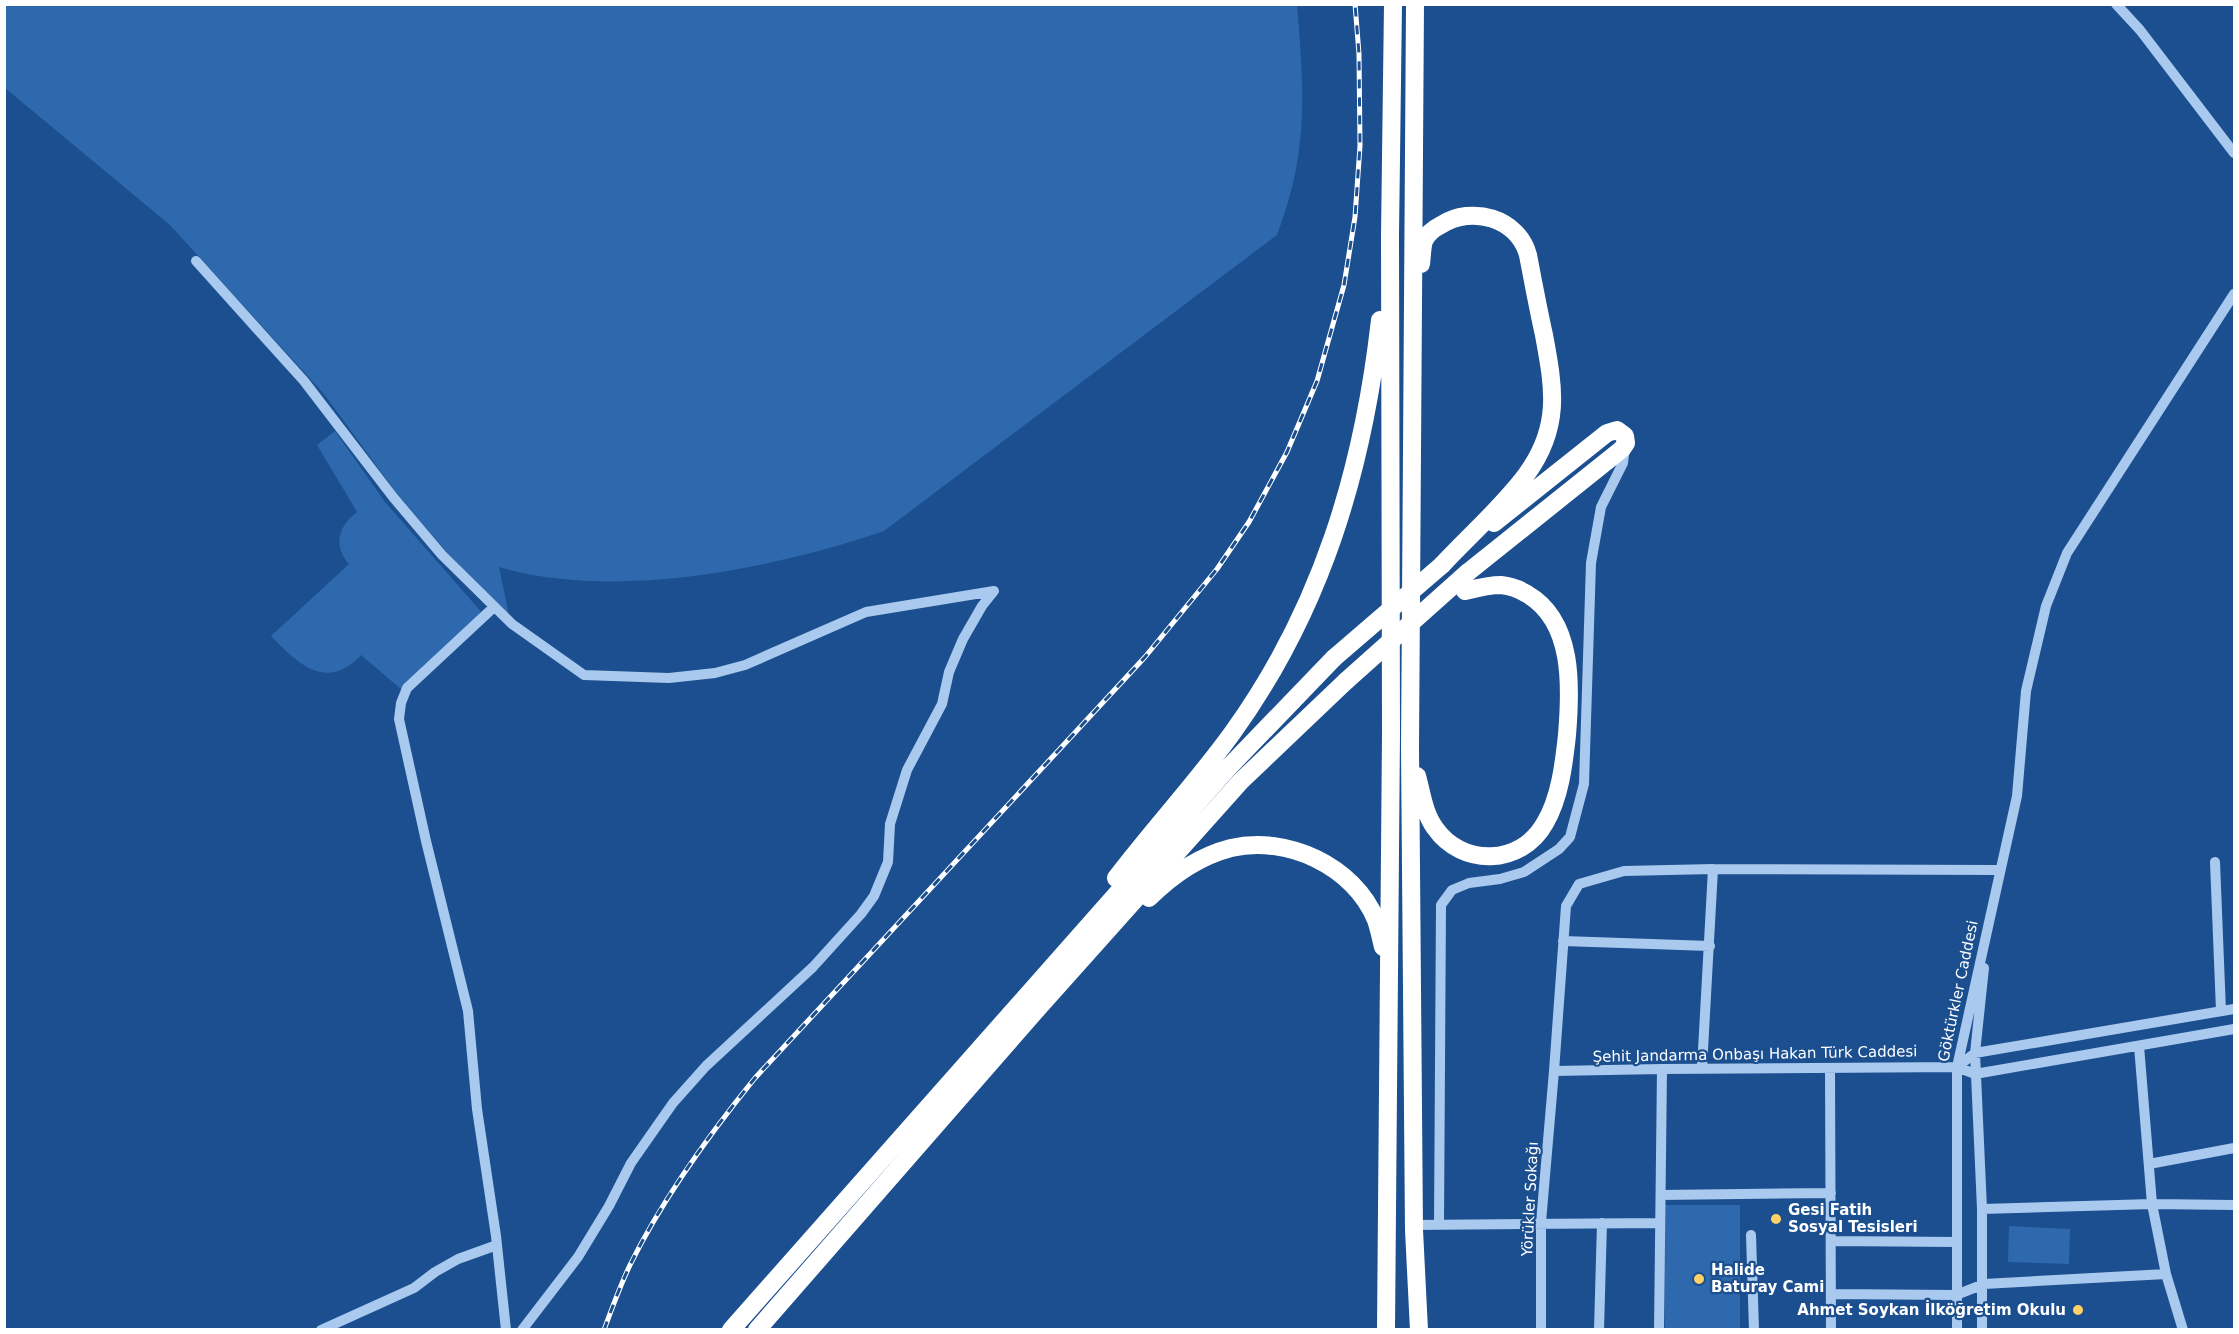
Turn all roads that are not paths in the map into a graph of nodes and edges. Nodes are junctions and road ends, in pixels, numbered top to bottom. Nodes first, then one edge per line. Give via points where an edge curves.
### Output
1 (1393, 4) edge
2 (1414, 4) edge
3 (2116, 4) edge
4 (2235, 153) edge
5 (1390, 235) junction
6 (196, 261) dead end
7 (2235, 294) edge
8 (1412, 324) junction
9 (1625, 447) junction
10 (1442, 565) junction
11 (1466, 582) junction
12 (494, 608) junction
13 (1410, 748) junction
14 (2215, 862) dead end
15 (1713, 869) junction
16 (1999, 870) junction
17 (1991, 905) junction
18 (1563, 940) junction
19 (1710, 946) junction
20 (1390, 976) junction
21 (1031, 1002) junction
22 (2235, 1009) edge
23 (2222, 1011) junction
24 (2235, 1029) edge
25 (2139, 1046) junction
26 (1975, 1053) junction
27 (1957, 1067) junction
28 (1702, 1068) junction
29 (1830, 1068) junction
30 (1662, 1069) junction
31 (1554, 1071) junction
32 (1975, 1074) junction
33 (2235, 1148) edge
34 (2149, 1164) junction
35 (1831, 1193) junction
36 (1661, 1195) junction
37 (2152, 1204) junction
38 (2235, 1205) edge
39 (1982, 1209) junction
40 (1541, 1222) junction
41 (1602, 1223) junction
42 (1660, 1223) junction
43 (1439, 1224) junction
44 (1414, 1225) junction
45 (1751, 1235) dead end
46 (1831, 1241) junction
47 (1956, 1242) junction
48 (497, 1245) junction
49 (2166, 1274) junction
50 (1984, 1284) junction
51 (1831, 1294) junction
52 (1956, 1295) junction
53 (321, 1329) edge
54 (506, 1329) edge
55 (522, 1329) edge
56 (731, 1329) edge
57 (757, 1329) edge
58 (1386, 1329) edge
59 (1419, 1329) edge
60 (1541, 1329) edge
61 (1599, 1329) edge
62 (1659, 1329) edge
63 (1754, 1329) edge
64 (1831, 1329) edge
65 (1957, 1329) edge
66 (1982, 1329) edge
67 (2183, 1329) edge

1 - 5 highway
2 - 8 highway
3 - 4 street
5 - 20 highway
5 - 21 highway via 1377,343 1358,450 1335,536 1297,626 1227,740 1133,856
6 - 12 street via 304,381 417,526
7 - 16 street via 2067,553 2046,606 2026,691 2017,796
8 - 10 highway via 1424,240 1437,228 1459,217 1480,215 1500,221 1520,236 1528,255 1553,384 1549,425 1526,475
8 - 13 highway
9 - 10 highway via 1626,440 1620,431 1613,430
9 - 11 highway
9 - 43 street via 1623,463 1601,507 1591,563 1584,784 1570,837 1524,872 1469,883 1452,890 1441,904
10 - 21 highway, bridge via 1334,658 1228,768
11 - 13 highway via 1499,585 1534,597 1547,609 1560,633 1568,680 1568,724 1562,768 1544,825 1530,842 1499,856 1480,857 1454,847 1441,837 1427,815
11 - 21 highway, bridge via 1346,681 1241,781
12 - 48 street via 407,688 399,719 468,1011 477,1109
12 - 55 street via 584,675 684,678 745,665 866,612 994,591 963,639 949,672 942,704 908,770 890,824 888,862 874,896 813,967 706,1065 673,1102 644,1142 578,1257
13 - 44 highway
14 - 23 street
15 - 16 street, Yörükler Sokağı
15 - 18 street, Yörükler Sokağı via 1624,871 1579,884 1566,906
15 - 19 street
16 - 17 street
17 - 26 street, Göktürkler Caddesi
17 - 27 street, Göktürkler Caddesi
18 - 19 street
18 - 31 street, Yörükler Sokağı
19 - 28 street
20 - 21 highway via 1376,921 1344,877 1303,853 1248,846 1209,856 1165,884
20 - 58 highway
21 - 56 highway
21 - 57 highway
22 - 23 street
23 - 26 street
24 - 25 street
25 - 32 street
25 - 34 street
26 - 27 street
26 - 32 street, Göktürkler Caddesi
27 - 29 street, Şehit Jandarma Onbaşı Hakan Türk Caddesi
27 - 32 street, Şehit Jandarma Onbaşı Hakan Türk Caddesi
27 - 47 street, Göktürkler Caddesi
28 - 29 street, Şehit Jandarma Onbaşı Hakan Türk Caddesi
28 - 30 street, Şehit Jandarma Onbaşı Hakan Türk Caddesi
29 - 35 street
30 - 31 street, Şehit Jandarma Onbaşı Hakan Türk Caddesi
30 - 36 street
31 - 40 street, Yörükler Sokağı
32 - 39 street, Göktürkler Caddesi
33 - 34 street
34 - 37 street
35 - 36 street
35 - 46 street
36 - 42 street
37 - 38 street
37 - 39 street
37 - 49 street
39 - 50 street, Göktürkler Caddesi
40 - 41 street
40 - 43 street
40 - 60 street, Yörükler Sokağı
41 - 42 street
41 - 61 street
42 - 62 street
43 - 44 street
44 - 59 highway
45 - 63 street
46 - 47 street
46 - 51 street
47 - 52 street, Göktürkler Caddesi
48 - 53 street via 458,1258 414,1288
48 - 54 street
49 - 50 street
49 - 67 street
50 - 52 street
50 - 66 street, Göktürkler Caddesi
51 - 52 street
51 - 64 street
52 - 65 street, Göktürkler Caddesi

